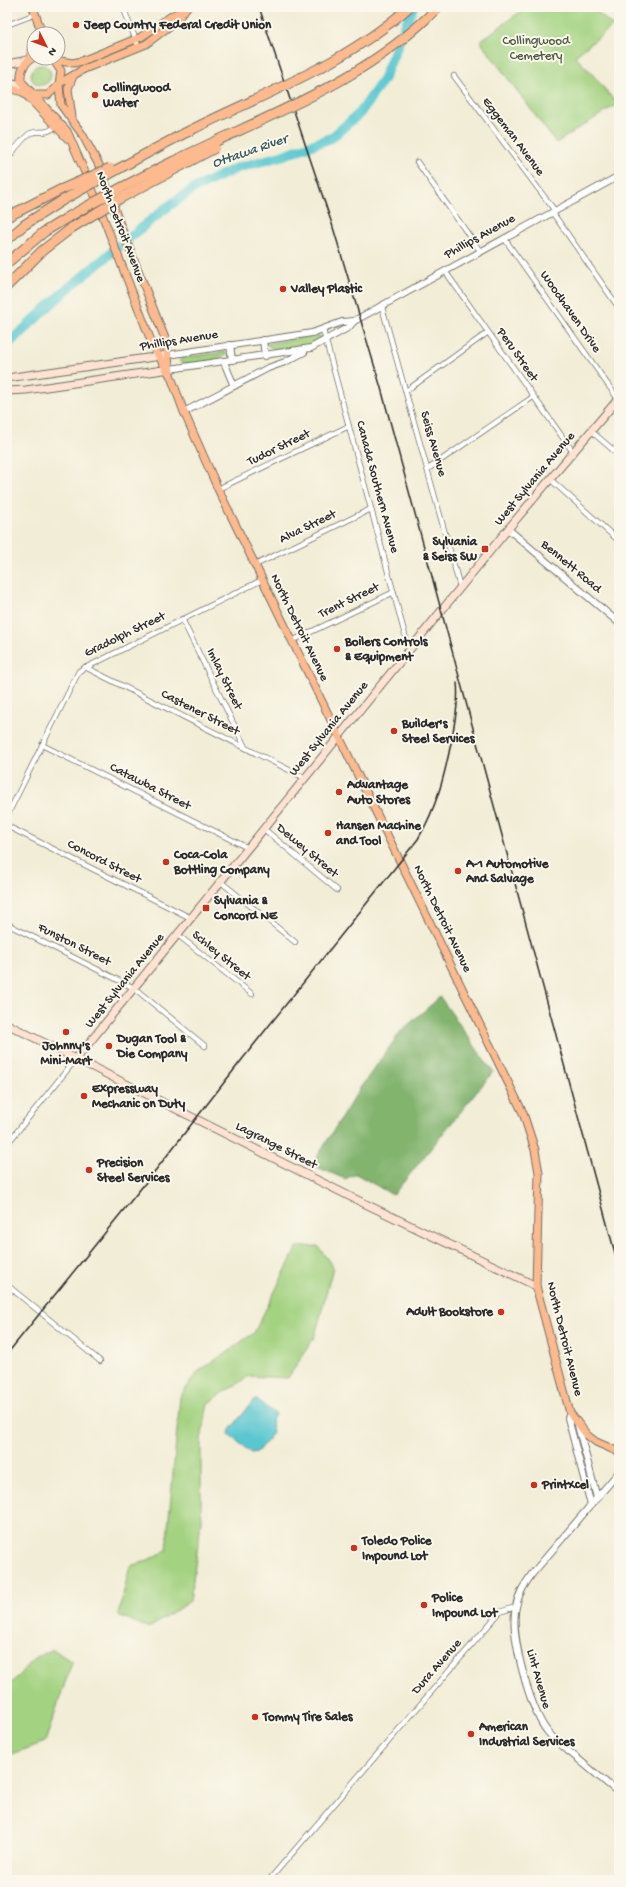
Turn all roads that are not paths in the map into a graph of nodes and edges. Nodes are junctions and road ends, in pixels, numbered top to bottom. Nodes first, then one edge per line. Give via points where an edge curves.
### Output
1 (123, 7) edge
2 (409, 7) edge
3 (438, 7) edge
4 (185, 9) edge
5 (34, 10) edge
6 (7, 25) edge
7 (38, 26) edge
8 (136, 40) junction
9 (139, 48) junction
10 (26, 60) edge
11 (66, 61) edge
12 (7, 64) edge
13 (26, 64) edge
14 (57, 66) edge
15 (73, 75) junction
16 (454, 76) dead end
17 (7, 82) edge
18 (60, 84) junction
19 (23, 85) junction
20 (7, 88) edge
21 (33, 95) junction
22 (268, 118) junction
23 (72, 119) junction
24 (56, 126) junction
25 (72, 143) junction
26 (157, 147) junction
27 (7, 159) edge
28 (417, 162) dead end
29 (619, 176) edge
30 (553, 211) junction
31 (7, 217) edge
32 (504, 238) junction
33 (7, 240) edge
34 (480, 251) junction
35 (7, 263) edge
36 (445, 270) junction
37 (7, 286) edge
38 (382, 307) junction
39 (619, 308) edge
40 (354, 322) junction
41 (323, 330) junction
42 (487, 332) junction
43 (263, 340) junction
44 (326, 341) junction
45 (230, 345) junction
46 (311, 348) junction
47 (168, 355) junction
48 (159, 356) junction
49 (265, 356) junction
50 (232, 360) junction
51 (224, 362) junction
52 (168, 369) junction
53 (7, 378) edge
54 (234, 386) junction
55 (7, 391) edge
56 (406, 391) junction
57 (533, 397) junction
58 (619, 399) edge
59 (184, 412) junction
60 (349, 426) junction
61 (591, 431) junction
62 (573, 452) junction
63 (619, 455) edge
64 (428, 469) junction
65 (550, 479) junction
66 (218, 489) junction
67 (371, 508) junction
68 (508, 529) junction
69 (619, 541) edge
70 (255, 565) junction
71 (262, 580) junction
72 (460, 587) junction
73 (394, 592) junction
74 (182, 619) junction
75 (619, 623) edge
76 (292, 641) junction
77 (409, 650) junction
78 (84, 667) junction
79 (339, 736) junction
80 (42, 745) junction
81 (246, 748) junction
82 (305, 778) junction
83 (7, 816) edge
84 (7, 826) edge
85 (264, 829) junction
86 (248, 848) junction
87 (221, 882) junction
88 (337, 890) dead end
89 (191, 918) junction
90 (7, 924) edge
91 (178, 935) junction
92 (296, 942) dead end
93 (134, 988) junction
94 (252, 994) dead end
95 (7, 1024) edge
96 (205, 1046) dead end
97 (76, 1059) junction
98 (7, 1144) edge
99 (7, 1285) edge
100 (536, 1286) junction
101 (100, 1361) dead end
102 (570, 1413) junction
103 (577, 1422) junction
104 (619, 1452) edge
105 (619, 1472) edge
106 (597, 1498) junction
107 (591, 1505) junction
108 (515, 1607) junction
109 (619, 1793) edge
110 (269, 1880) edge

1 - 8 street
2 - 26 highway, bridge via 356,47 323,67
3 - 22 highway, bridge via 404,38 371,62
4 - 8 main road
4 - 9 main road via 167,30
5 - 6 street
5 - 7 main road
8 - 9 street
8 - 11 main road via 78,62
9 - 15 main road
10 - 12 main road
13 - 19 main road via 20,76
14 - 18 main road, North Detroit Avenue via 61,71
15 - 18 main road
15 - 23 main road via 68,89
16 - 30 street, Eggeman Avenue
17 - 19 main road
18 - 21 main road via 48,95
18 - 23 main road, North Detroit Avenue via 62,106
19 - 21 main road, North Detroit Avenue
20 - 24 main road via 22,92
21 - 25 main road, North Detroit Avenue via 61,123
22 - 35 highway, bridge via 171,162 70,216 44,232
22 - 37 highway, bridge via 73,227 43,250
23 - 47 main road, North Detroit Avenue via 99,165 166,341
24 - 25 main road
24 - 27 street via 47,132 34,132 28,135
25 - 48 main road, North Detroit Avenue
26 - 31 highway, bridge via 60,190
26 - 33 highway, bridge via 63,200 24,225
28 - 34 street
29 - 30 street, Phillips Avenue
30 - 32 street, Phillips Avenue
30 - 39 street, Eggeman Avenue
32 - 34 street, Phillips Avenue
32 - 58 street, Woodhaven Drive
34 - 36 street, Phillips Avenue
36 - 38 street, Phillips Avenue
36 - 42 street, Peru Street
38 - 40 street, Phillips Avenue
38 - 56 street, Seiss Avenue
40 - 41 street, Phillips Avenue via 342,322
40 - 44 street, Phillips Avenue
41 - 43 street, Phillips Avenue
41 - 44 street, Canada Southern Avenue
42 - 56 street
42 - 57 street, Peru Street
43 - 45 street, Phillips Avenue
43 - 49 street
44 - 46 street, Phillips Avenue
44 - 60 street, Canada Southern Avenue
45 - 47 street, Phillips Avenue
45 - 50 street
46 - 49 street, Phillips Avenue
46 - 54 street, Phillips Avenue
47 - 48 main road, Phillips Avenue
47 - 52 main road, North Detroit Avenue
48 - 52 main road, North Detroit Avenue
48 - 53 main road, Phillips Avenue
49 - 50 street, Phillips Avenue
50 - 51 street, Phillips Avenue
51 - 52 street, Phillips Avenue
51 - 54 street
52 - 55 main road, Phillips Avenue
52 - 59 main road, North Detroit Avenue
54 - 59 street, Phillips Avenue
56 - 64 street, Seiss Avenue
57 - 62 street, Peru Street
57 - 64 street
58 - 61 main road, West Sylvania Avenue
59 - 66 main road, North Detroit Avenue
60 - 66 street, Tudor Street
60 - 67 street, Canada Southern Avenue
61 - 62 main road, West Sylvania Avenue
61 - 63 street
62 - 65 main road, West Sylvania Avenue
64 - 72 street, Seiss Avenue
65 - 68 main road, West Sylvania Avenue
65 - 69 street
66 - 70 main road, North Detroit Avenue
67 - 70 street, Alva Street
67 - 73 street, Canada Southern Avenue
68 - 72 main road, West Sylvania Avenue
68 - 75 street, Bennett Road
70 - 71 main road, North Detroit Avenue
71 - 74 street, Gradolph Street
71 - 76 main road, North Detroit Avenue
72 - 77 main road, West Sylvania Avenue
73 - 76 street, Trent Street
73 - 77 street, Canada Southern Avenue
74 - 78 street, Gradolph Street
74 - 81 street, Imlay Street
76 - 79 main road, North Detroit Avenue
77 - 79 main road, West Sylvania Avenue
78 - 80 street, Gradolph Street via 79,671
78 - 81 street, Castener Street
79 - 82 main road, West Sylvania Avenue
79 - 100 main road, North Detroit Avenue via 528,1125 539,1173
80 - 83 street, Gradolph Street
80 - 86 street, Catawba Street
81 - 82 street, Castener Street
82 - 85 main road, West Sylvania Avenue
84 - 89 street, Concord Street
85 - 86 main road, West Sylvania Avenue
85 - 88 street, Dewey Street
86 - 87 main road, West Sylvania Avenue
87 - 89 main road, West Sylvania Avenue
87 - 92 street
89 - 91 main road, West Sylvania Avenue
90 - 93 street, Funston Street
91 - 93 main road, West Sylvania Avenue
91 - 94 street, Schley Street
93 - 96 street, Funston Street
93 - 97 main road, West Sylvania Avenue
95 - 97 main road, Lagrange Street
97 - 98 street
97 - 100 main road, Lagrange Street via 349,1196
99 - 101 street
100 - 102 main road, North Detroit Avenue
102 - 103 main road, North Detroit Avenue
102 - 107 street via 568,1418
103 - 104 main road, North Detroit Avenue via 596,1442
103 - 106 street
105 - 106 street
106 - 107 street
107 - 108 street via 532,1574
108 - 109 street, Lint Avenue via 516,1643 539,1719 555,1740
108 - 110 street, Dura Avenue via 500,1612

